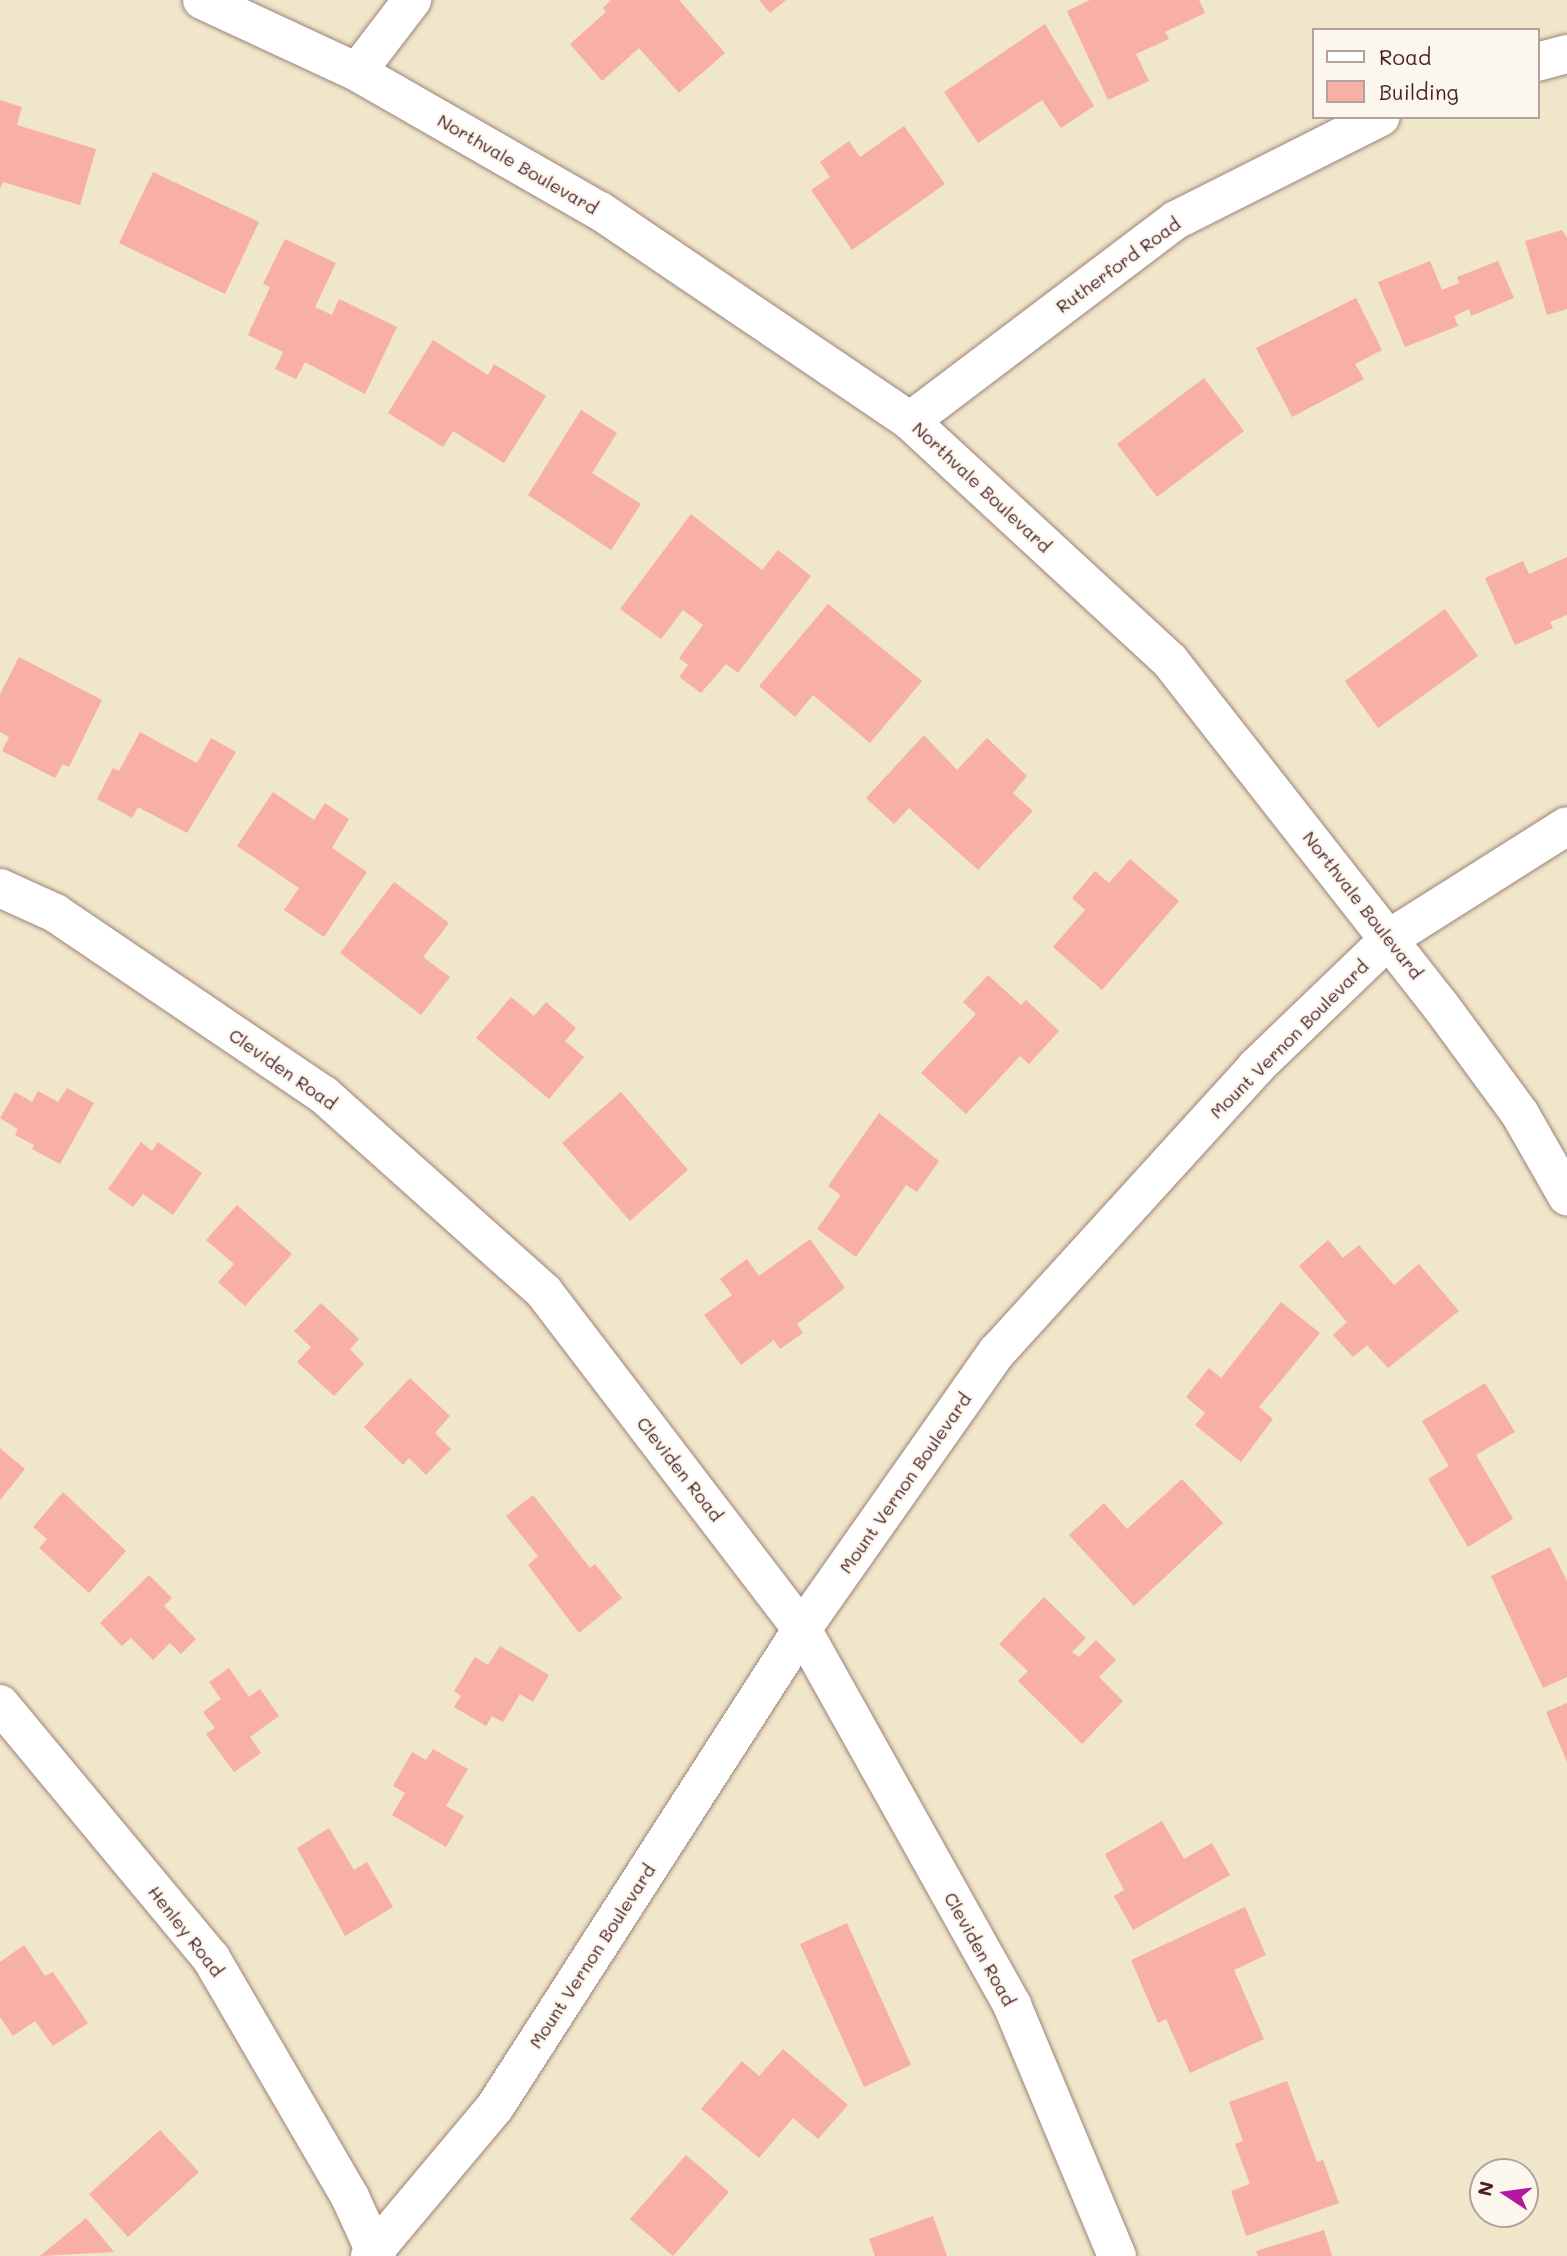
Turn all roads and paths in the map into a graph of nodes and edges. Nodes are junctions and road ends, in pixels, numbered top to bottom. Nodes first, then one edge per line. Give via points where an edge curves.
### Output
1 (202, 0) edge
2 (412, 0) edge
3 (1567, 54) edge
4 (1539, 61) edge
5 (357, 72) junction
6 (1377, 119) edge
7 (909, 421) junction
8 (1567, 826) edge
9 (0, 888) edge
10 (1390, 938) junction
11 (1567, 1196) edge
12 (802, 1629) junction
13 (0, 1704) edge
14 (374, 2254) edge
15 (1117, 2256) edge

1 - 5 street, Northvale Boulevard
2 - 5 street
3 - 4 street
5 - 7 street, Northvale Boulevard via 600,211
6 - 7 street, Rutherford Road via 1176,220
7 - 10 street, Northvale Boulevard via 1170,661
8 - 10 street, Mount Vernon Boulevard
9 - 12 street, Cleviden Road via 55,913 324,1095 544,1292
10 - 11 street, Northvale Boulevard via 1520,1114
10 - 12 street, Mount Vernon Boulevard via 1256,1067 997,1352
12 - 14 street, Mount Vernon Boulevard via 495,2106
12 - 15 street, Cleviden Road via 1012,2005
13 - 14 street, Henley Road via 211,1958 350,2197

